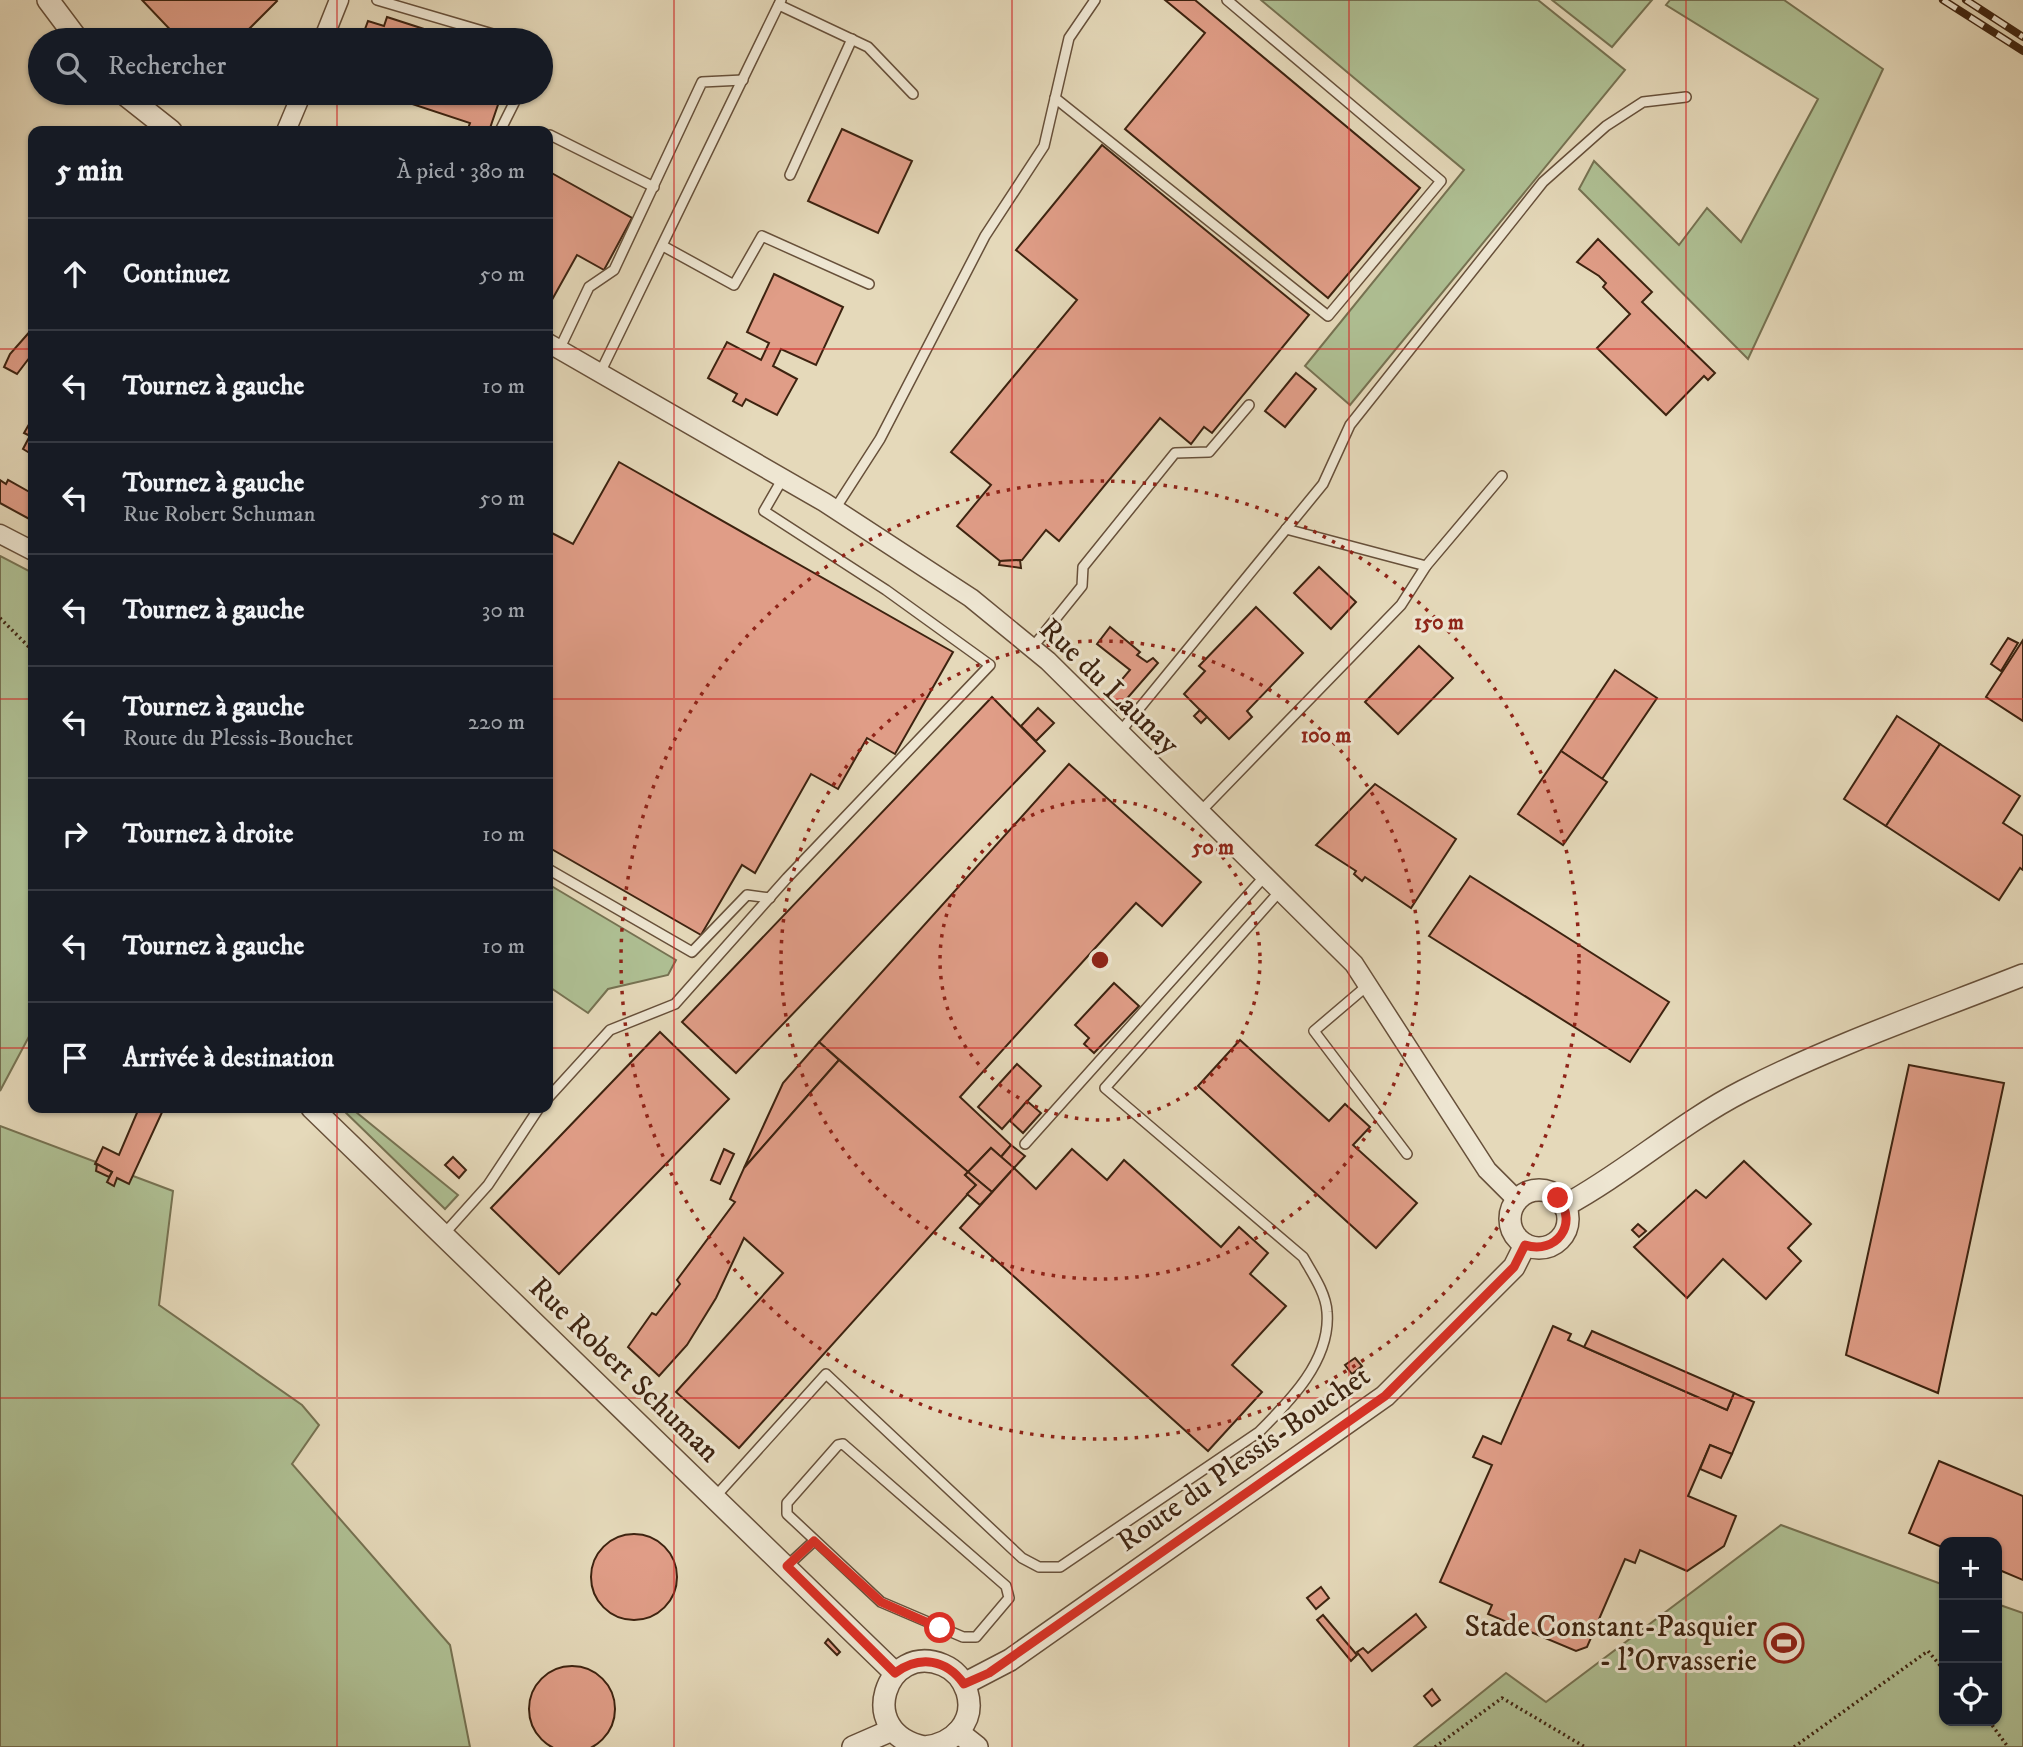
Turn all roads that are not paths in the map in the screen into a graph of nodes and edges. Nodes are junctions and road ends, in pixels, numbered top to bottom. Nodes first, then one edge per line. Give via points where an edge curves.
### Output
1 (47, 0) edge
2 (339, 0) edge
3 (377, 0) edge
4 (1094, 0) edge
5 (1227, 0) edge
6 (780, 3) edge
7 (69, 28) edge
8 (328, 28) edge
9 (472, 28) edge
10 (852, 39) junction
11 (743, 80) junction
12 (914, 94) dead end
13 (1686, 97) dead end
14 (1055, 98) junction
15 (138, 105) edge
16 (297, 105) edge
17 (513, 105) edge
18 (165, 126) edge
19 (288, 126) edge
20 (502, 126) edge
21 (553, 136) edge
22 (790, 175) dead end
23 (654, 187) junction
24 (663, 246) junction
25 (869, 284) dead end
26 (553, 347) edge
27 (600, 373) junction
28 (1249, 405) dead end
29 (1502, 476) dead end
30 (783, 478) junction
31 (835, 509) junction
32 (1286, 529) junction
33 (0, 534) edge
34 (28, 548) edge
35 (1426, 566) junction
36 (1032, 648) junction
37 (1120, 733) junction
38 (1200, 812) junction
39 (553, 872) edge
40 (1265, 876) junction
41 (1280, 891) junction
42 (770, 898) junction
43 (2023, 975) edge
44 (1368, 985) junction
45 (553, 1093) edge
46 (317, 1113) edge
47 (536, 1113) edge
48 (1025, 1144) dead end
49 (1407, 1154) dead end
50 (1517, 1200) junction
51 (1564, 1206) junction
52 (444, 1234) junction
53 (1525, 1245) junction
54 (715, 1497) junction
55 (814, 1541) junction
56 (787, 1566) junction
57 (895, 1673) junction
58 (964, 1684) junction
59 (892, 1730) junction
60 (958, 1732) junction
61 (853, 1747) edge
62 (925, 1747) edge
63 (977, 1747) edge

1 - 7 street
2 - 8 street
3 - 9 lane
4 - 14 lane via 1069,38
5 - 14 lane via 1441,181 1328,316
6 - 10 lane
6 - 11 lane
10 - 12 lane via 868,47
10 - 22 lane
11 - 23 lane via 702,82
11 - 24 lane
13 - 32 lane via 1643,102 1606,126 1543,182 1350,425 1322,484
14 - 31 lane via 1044,145 985,236 880,439
15 - 18 street
16 - 19 street
17 - 20 lane
21 - 23 lane
23 - 26 lane via 614,270 589,287
24 - 25 lane via 734,285 762,236
24 - 27 lane
26 - 27 street, Rue du Launay
27 - 30 street, Rue du Launay
28 - 36 lane via 1209,452 1175,453 1083,567 1082,586
29 - 35 lane
30 - 31 street, Rue du Launay
30 - 42 lane via 764,511 990,665
31 - 36 street, Rue du Launay via 971,598
32 - 35 lane
32 - 37 lane
33 - 34 street
35 - 38 lane via 1401,605
36 - 37 street, Rue du Launay
37 - 38 street, Rue du Launay
38 - 40 street, Rue du Launay
39 - 42 lane via 692,952 747,895
40 - 41 street, Rue du Launay
40 - 48 lane
41 - 44 street, Rue du Launay via 1354,964
41 - 54 lane via 1105,1088 1303,1257 1327,1310 1325,1341 1313,1367 1284,1407 1259,1432 1059,1567 1040,1567 1022,1558 826,1374
42 - 45 lane via 675,1004 610,1030
43 - 51 street via 1819,1055 1742,1091 1675,1130 1613,1178
44 - 49 lane via 1314,1031
44 - 50 street, Rue du Launay via 1488,1170
46 - 52 street, Rue Robert Schuman
47 - 52 lane via 488,1185
50 - 51 street via 1542,1191
50 - 53 street via 1510,1225
51 - 53 street via 1567,1223 1559,1239 1543,1247
52 - 54 street, Rue Robert Schuman
53 - 58 street, Route du Plessis-Bouchet via 1514,1267 1385,1396 1010,1660
54 - 56 street, Rue Robert Schuman
55 - 55 lane via 881,1602 963,1637 976,1637 1009,1598 1006,1586 843,1444 787,1503 787,1514
55 - 56 lane
56 - 57 street, Rue Robert Schuman
57 - 58 street via 927,1661 949,1667
57 - 59 street via 884,1695
58 - 60 street via 969,1709
59 - 61 street
59 - 62 street via 901,1739
60 - 62 street via 949,1741
60 - 63 street

